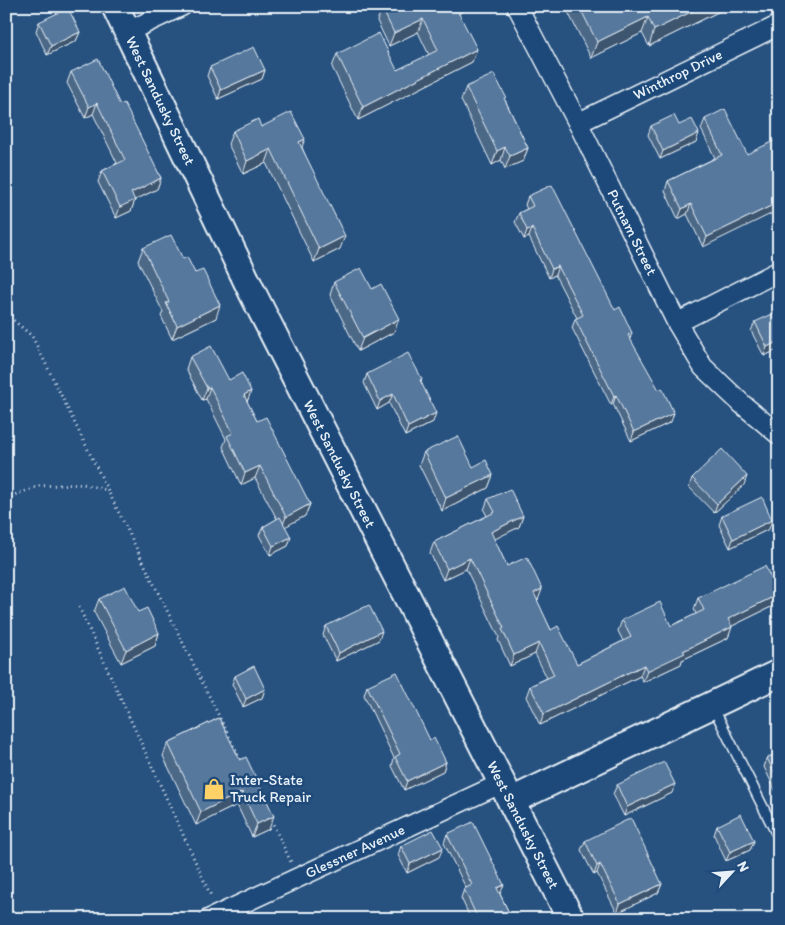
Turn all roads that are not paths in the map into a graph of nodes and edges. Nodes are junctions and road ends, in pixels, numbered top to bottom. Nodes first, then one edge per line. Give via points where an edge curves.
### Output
1 (115, 6) edge
2 (182, 6) edge
3 (518, 6) edge
4 (779, 24) edge
5 (126, 32) junction
6 (578, 123) junction
7 (779, 271) edge
8 (677, 323) junction
9 (779, 435) edge
10 (779, 673) edge
11 (712, 705) junction
12 (506, 792) junction
13 (779, 839) edge
14 (214, 916) edge
15 (571, 919) edge

1 - 5 street, West Sandusky Street
2 - 5 street
3 - 6 street, Putnam Street
4 - 6 street, Winthrop Drive
5 - 12 street, West Sandusky Street via 253,294
6 - 8 street, Putnam Street
7 - 8 street
8 - 9 street, Putnam Street via 703,367
10 - 11 street, Glessner Avenue
11 - 12 street, Glessner Avenue
11 - 13 lane
12 - 14 street, Glessner Avenue
12 - 15 street, West Sandusky Street

